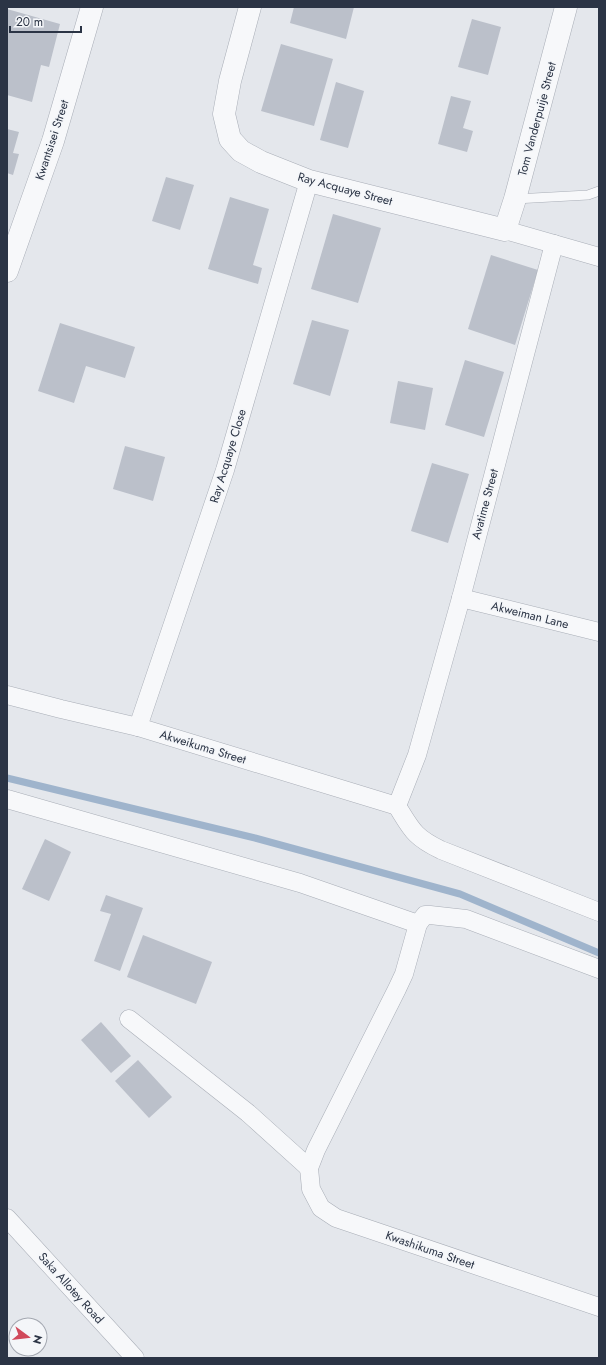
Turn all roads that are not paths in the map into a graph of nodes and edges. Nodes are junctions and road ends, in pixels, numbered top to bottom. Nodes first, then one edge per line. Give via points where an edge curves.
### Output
1 (92, 7) edge
2 (250, 7) edge
3 (566, 7) edge
4 (309, 181) junction
5 (599, 191) edge
6 (515, 199) junction
7 (505, 230) junction
8 (554, 244) junction
9 (599, 257) edge
10 (7, 271) edge
11 (461, 598) junction
12 (599, 632) edge
13 (7, 695) edge
14 (138, 727) junction
15 (7, 799) edge
16 (397, 806) junction
17 (599, 912) edge
18 (418, 924) junction
19 (599, 969) edge
20 (129, 1019) dead end
21 (309, 1168) junction
22 (7, 1218) edge
23 (599, 1307) edge
24 (135, 1358) edge

1 - 10 street, Kwantsisei Street via 52,141
2 - 4 street, Ray Acquaye Street via 224,114 230,139 241,151 260,162
3 - 6 street, Tom Vanderpuije Street
4 - 7 street, Ray Acquaye Street
4 - 14 street, Ray Acquaye Close via 225,470
5 - 6 lane via 588,195
6 - 7 street, Tom Vanderpuije Street
7 - 8 street, Ray Acquaye Street
8 - 9 street
8 - 11 street, Avatime Street
11 - 12 street, Akweiman Lane
11 - 16 street, Avatime Street via 417,755
13 - 14 street, Akweikuma Street
14 - 16 street, Akweikuma Street
15 - 18 street via 300,883
16 - 17 street via 413,832 424,842
18 - 19 street via 430,914 466,919
18 - 21 street, Kwashikuma Street via 398,989
20 - 21 street via 248,1113
21 - 23 street, Kwashikuma Street via 311,1190 321,1208 336,1218
22 - 24 street, Saka Allotey Road

